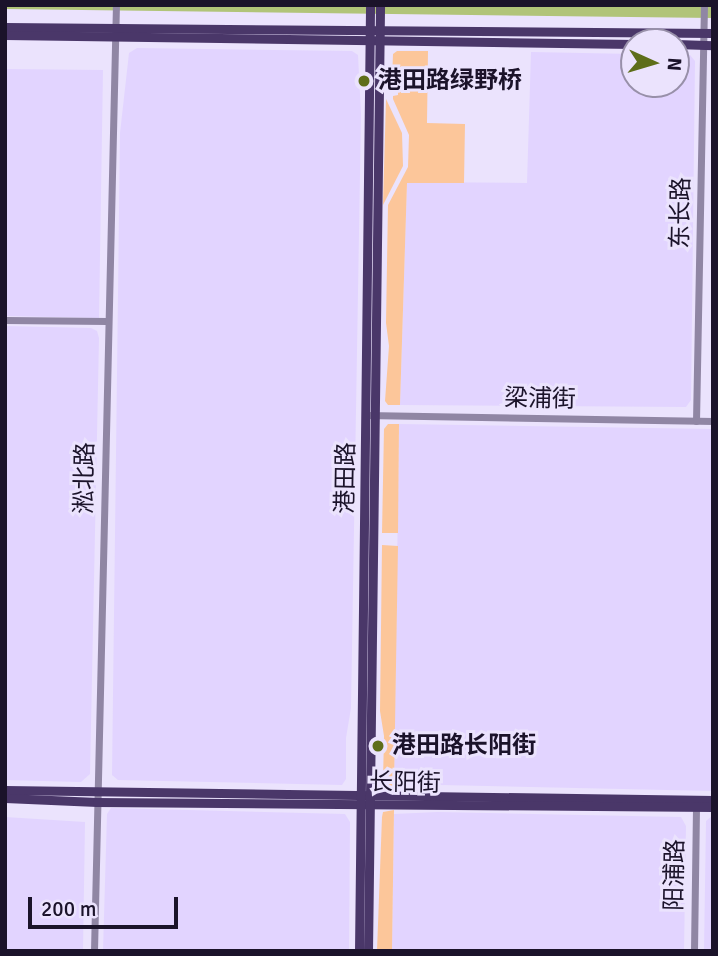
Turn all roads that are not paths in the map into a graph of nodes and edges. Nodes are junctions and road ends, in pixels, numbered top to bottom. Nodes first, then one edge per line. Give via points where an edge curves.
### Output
1 (704, 5) edge
2 (116, 8) edge
3 (375, 9) edge
4 (5, 27) edge
5 (114, 33) junction
6 (708, 33) edge
7 (5, 35) edge
8 (375, 35) junction
9 (620, 44) edge
10 (690, 44) edge
11 (708, 45) edge
12 (5, 320) edge
13 (107, 321) junction
14 (371, 415) junction
15 (696, 421) junction
16 (713, 421) edge
17 (5, 790) edge
18 (97, 797) junction
19 (5, 798) edge
20 (366, 798) junction
21 (713, 800) edge
22 (696, 803) junction
23 (713, 807) edge
24 (94, 951) edge
25 (359, 951) edge
26 (368, 951) edge
27 (694, 951) edge

1 - 6 street, 东长路
2 - 5 street, 淞北路
3 - 8 main road, 港田路
4 - 5 main road
5 - 7 main road
5 - 8 main road
5 - 13 street, 淞北路
6 - 8 main road
6 - 11 street, 东长路
8 - 9 main road
8 - 14 main road, 港田路
10 - 11 main road
11 - 15 street, 东长路
12 - 13 street
13 - 18 street, 淞北路
14 - 15 street, 梁浦街
14 - 20 main road, 港田路
15 - 16 street, 梁浦街
17 - 18 main road
18 - 19 main road
18 - 20 main road, 长阳街
18 - 24 street, 淞北路
20 - 22 main road, 长阳街
20 - 25 main road, 港田路
20 - 26 main road, 港田路
21 - 22 main road, 长阳街
22 - 23 main road, 长阳街
22 - 27 street, 阳浦路

